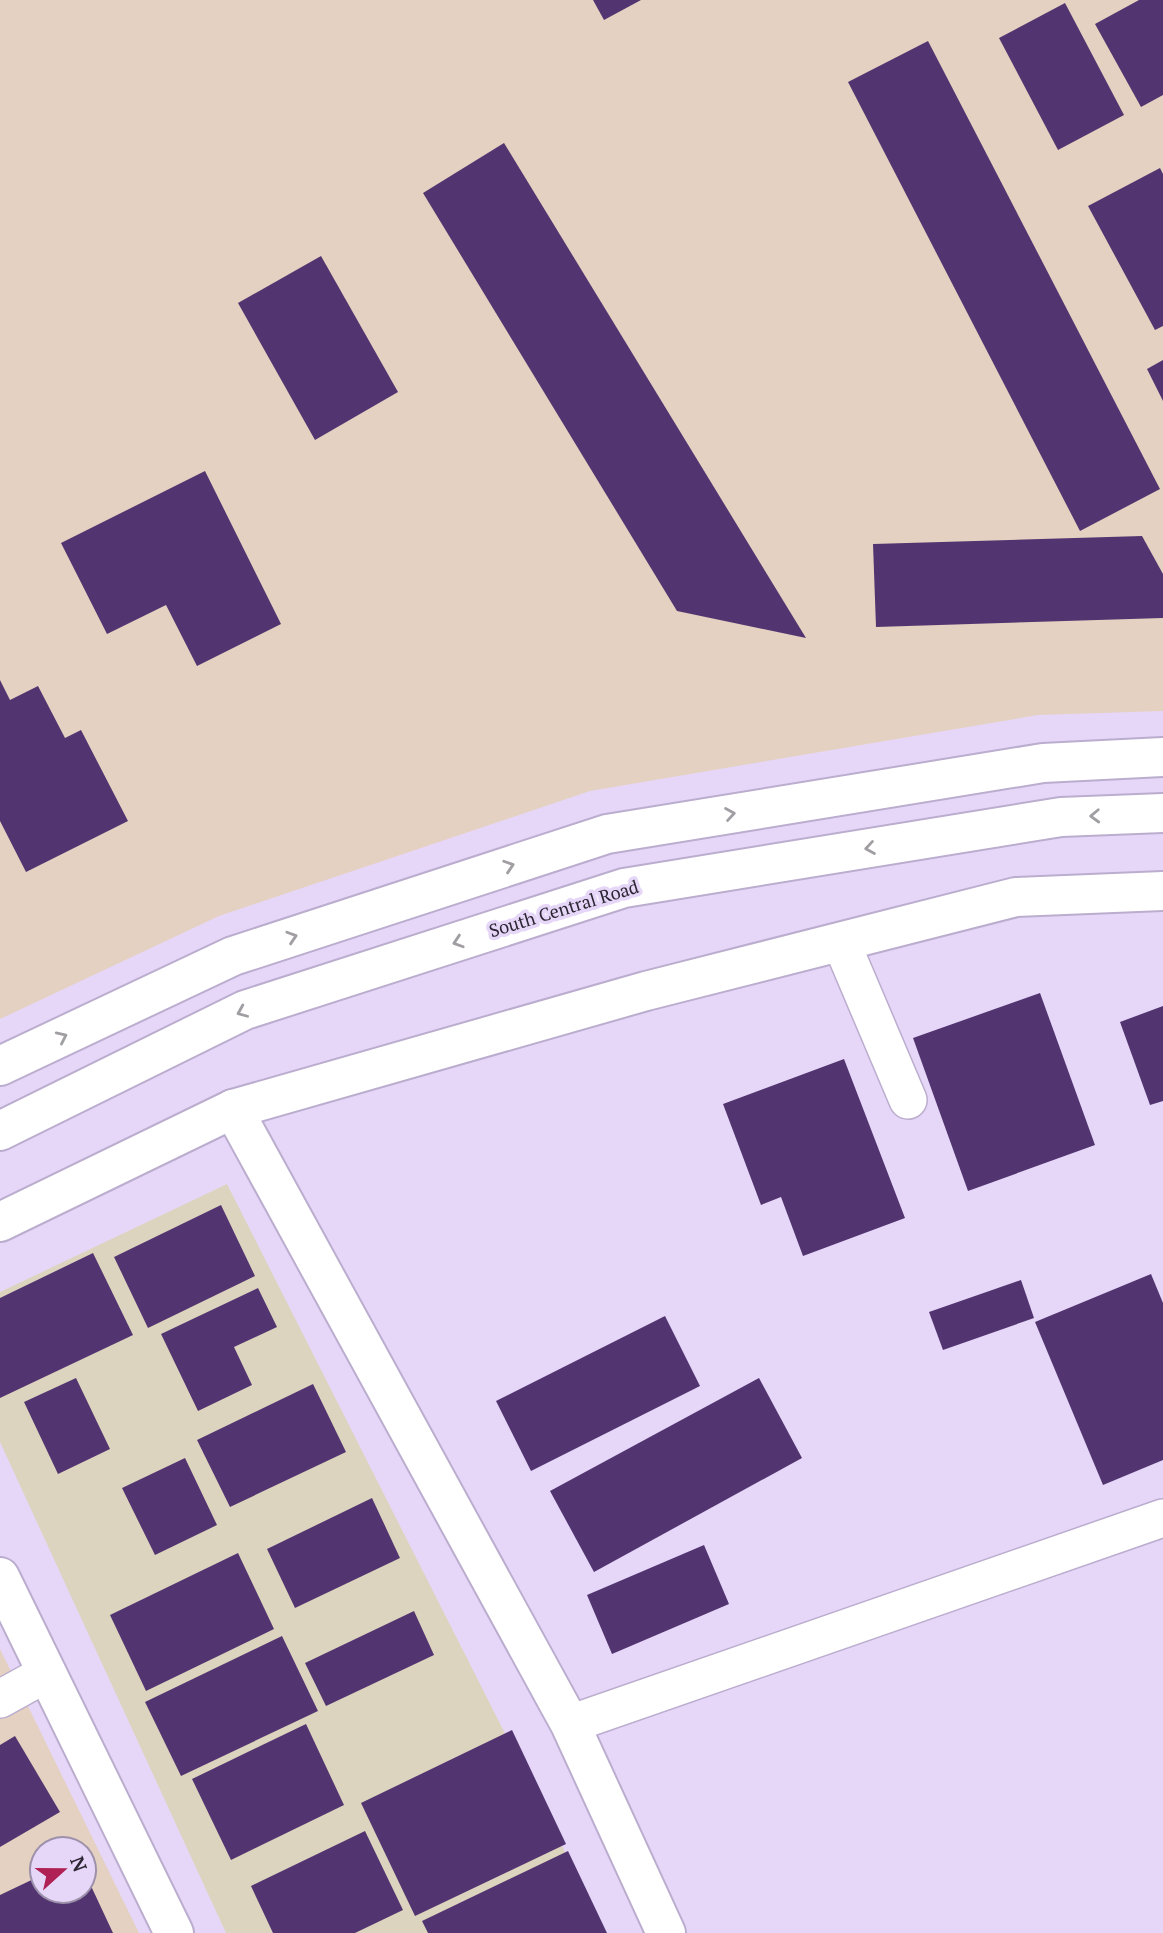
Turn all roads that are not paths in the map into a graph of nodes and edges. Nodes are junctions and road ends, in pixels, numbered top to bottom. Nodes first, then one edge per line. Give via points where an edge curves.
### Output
1 (1163, 757) edge
2 (1163, 813) edge
3 (1163, 891) edge
4 (841, 942) junction
5 (0, 1066) edge
6 (908, 1100) dead end
7 (233, 1109) junction
8 (0, 1132) edge
9 (0, 1222) edge
10 (1163, 1518) edge
11 (0, 1577) edge
12 (47, 1673) junction
13 (0, 1699) edge
14 (570, 1724) junction
15 (174, 1933) edge
16 (666, 1933) edge

5 -> 1 street via 233,956 607,834 1043,762
2 -> 8 street, South Central Road via 1061,817 624,888 245,1010
3 - 4 street via 1016,897
4 - 6 street
4 - 7 street via 646,991
7 - 9 street
7 - 14 street
10 - 14 street
11 - 12 street
12 - 13 street
12 - 15 street
14 - 16 street

